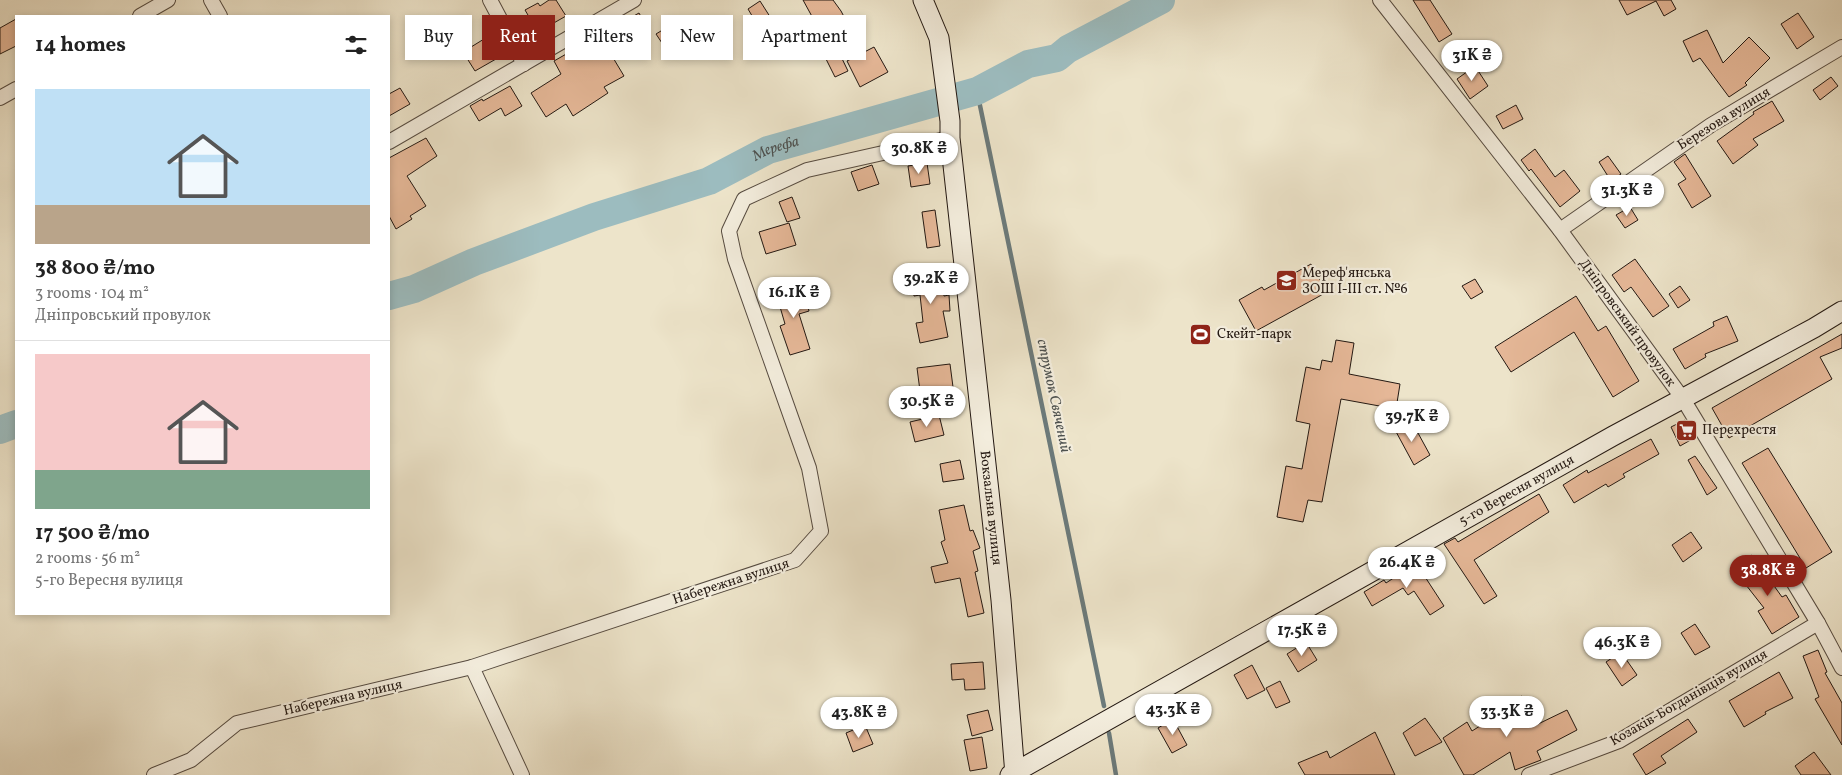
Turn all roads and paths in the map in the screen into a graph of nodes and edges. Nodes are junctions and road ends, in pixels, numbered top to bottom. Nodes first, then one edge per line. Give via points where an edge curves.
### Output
1 (168, 0) edge
2 (211, 0) edge
3 (490, 0) edge
4 (634, 0) edge
5 (923, 0) edge
6 (1380, 0) edge
7 (142, 15) edge
8 (219, 15) edge
9 (1842, 47) edge
10 (524, 64) junction
11 (15, 90) edge
12 (0, 98) edge
13 (950, 130) junction
14 (390, 141) edge
15 (1560, 230) junction
16 (1842, 311) edge
17 (1683, 399) junction
18 (1818, 623) junction
19 (472, 667) junction
20 (1842, 668) edge
21 (1013, 774) edge
22 (154, 775) edge
23 (522, 775) edge
24 (1529, 775) edge

1 - 7 street
2 - 8 street
3 - 10 street
4 - 10 street
5 - 13 street, Вокзальна вулиця via 939,38
6 - 15 street, Дніпровський провулок
9 - 15 street, Березова вулиця via 1711,124
10 - 14 street
11 - 12 street
13 - 19 street, Набережна вулиця via 807,170 744,199 729,231 735,259 809,468 821,531 795,560
13 - 21 street, Вокзальна вулиця via 1001,600
15 - 17 street, Дніпровський провулок
16 - 17 street, 5-го Вересня вулиця
17 - 18 street, Дніпровський провулок
17 - 21 street, 5-го Вересня вулиця
18 - 20 street, Дніпровський провулок
18 - 24 street, Козаків-Богданівців вулиця via 1619,741
19 - 22 street, Набережна вулиця via 237,723 191,760
19 - 23 street

